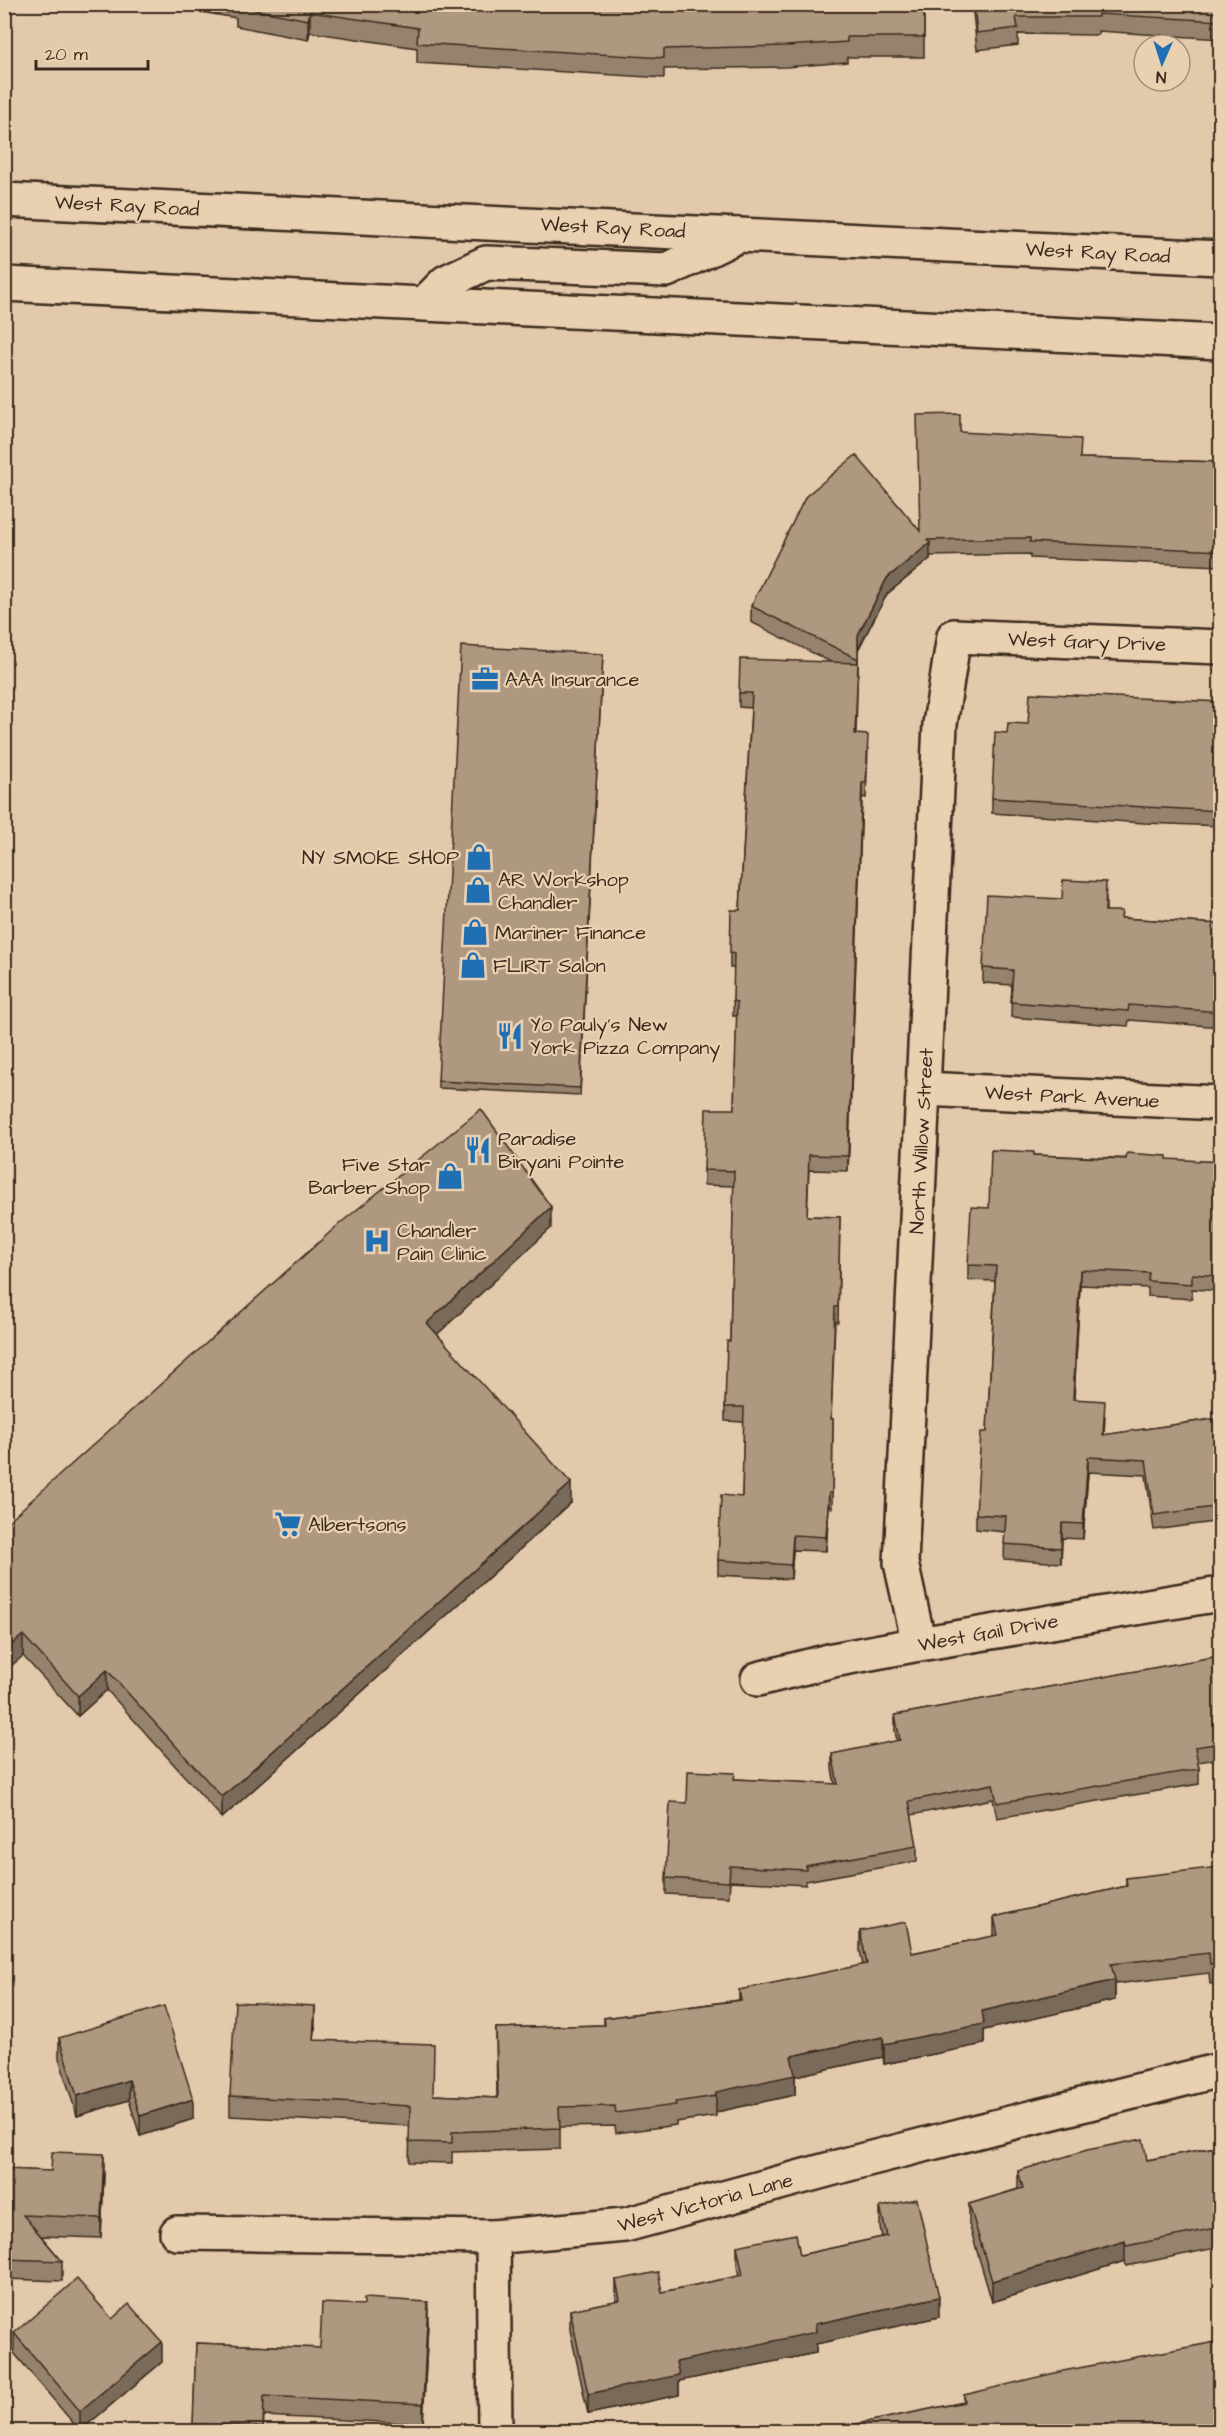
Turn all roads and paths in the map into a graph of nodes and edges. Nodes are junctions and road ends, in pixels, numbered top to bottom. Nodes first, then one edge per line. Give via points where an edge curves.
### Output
1 (4, 200) edge
2 (744, 233) junction
3 (1221, 258) edge
4 (4, 284) edge
5 (425, 303) junction
6 (1221, 342) edge
7 (954, 636) joint
8 (1221, 646) edge
9 (923, 1089) junction
10 (1221, 1103) edge
11 (1221, 1594) edge
12 (919, 1644) junction
13 (758, 1679) dead end
14 (1221, 2070) edge
15 (177, 2233) dead end
16 (493, 2237) junction
17 (495, 2432) edge

1 - 2 street, West Ray Road
2 - 3 street, West Ray Road
2 - 5 street via 667,270 486,262 446,282
4 - 5 street
5 - 6 street
7 - 8 street, West Gary Drive
7 - 9 street, North Willow Street via 940,724
9 - 10 street, West Park Avenue
9 - 12 street, North Willow Street via 901,1563
11 - 12 street, West Gail Drive
12 - 13 street, West Gail Drive
14 - 16 street, West Victoria Lane via 625,2225
15 - 16 street, West Victoria Lane
16 - 17 street

